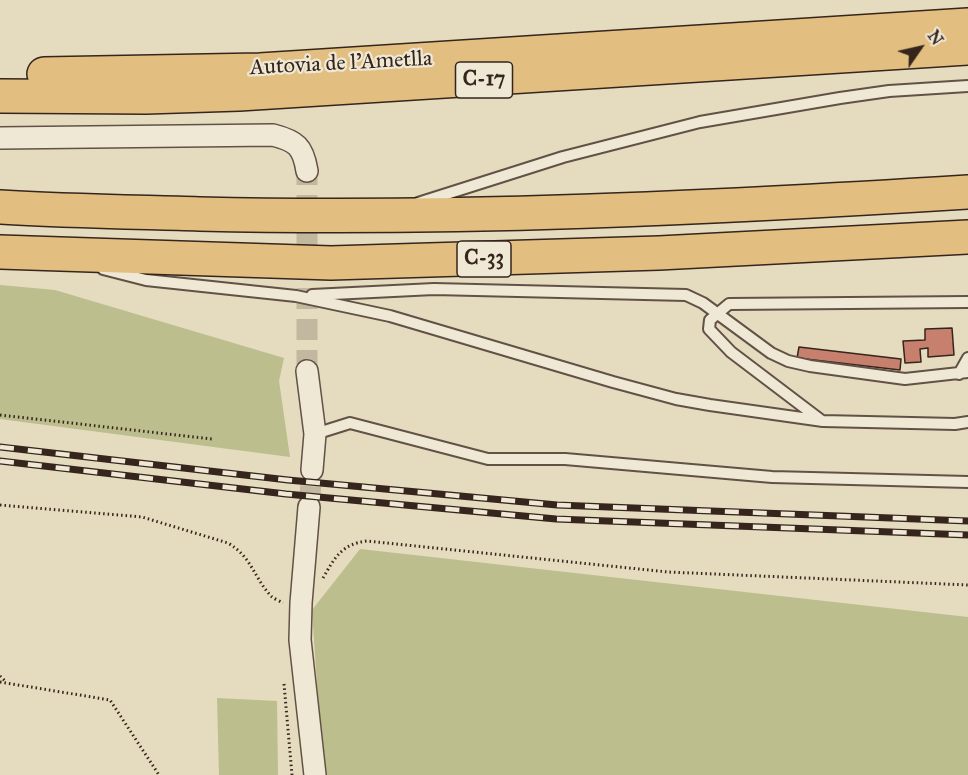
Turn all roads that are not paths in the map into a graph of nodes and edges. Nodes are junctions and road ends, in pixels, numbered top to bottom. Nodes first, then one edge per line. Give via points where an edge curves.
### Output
1 (968, 25) edge
2 (968, 48) edge
3 (0, 74) edge
4 (968, 86) edge
5 (0, 96) edge
6 (0, 138) edge
7 (307, 171) tunnel mouth
8 (968, 192) edge
9 (0, 207) edge
10 (376, 216) junction
11 (968, 237) edge
12 (0, 252) edge
13 (42, 254) junction
14 (296, 296) junction
15 (968, 302) edge
16 (717, 313) junction
17 (968, 358) edge
18 (307, 371) tunnel mouth
19 (964, 373) edge
20 (823, 421) junction
21 (968, 422) edge
22 (315, 434) junction
23 (312, 470) tunnel mouth
24 (968, 482) edge
25 (309, 507) tunnel mouth
26 (315, 775) edge

1 - 3 highway, Autovia de l'Ametlla / C-17 via 260,70
2 - 5 highway, C-17 via 238,94
4 - 10 lane, C-33 via 889,91 700,122 563,157
6 - 7 street via 273,135 298,145
8 - 10 highway, C-33 via 581,213
9 - 10 highway, C-33
11 - 13 highway, C-33 via 659,253 343,262
12 - 13 highway, C-33
13 - 14 lane, C-33 via 146,280
14 - 16 lane via 434,289 686,295
14 - 20 lane, C-33 via 390,316 676,399
15 - 16 lane via 729,304
16 - 19 lane via 788,361 905,379
16 - 20 lane via 710,320 709,329 731,352
17 - 19 lane
18 - 22 street
20 - 21 lane, C-33
22 - 23 street
22 - 24 lane via 350,423 488,459 565,459 772,477
25 - 26 street via 300,640

